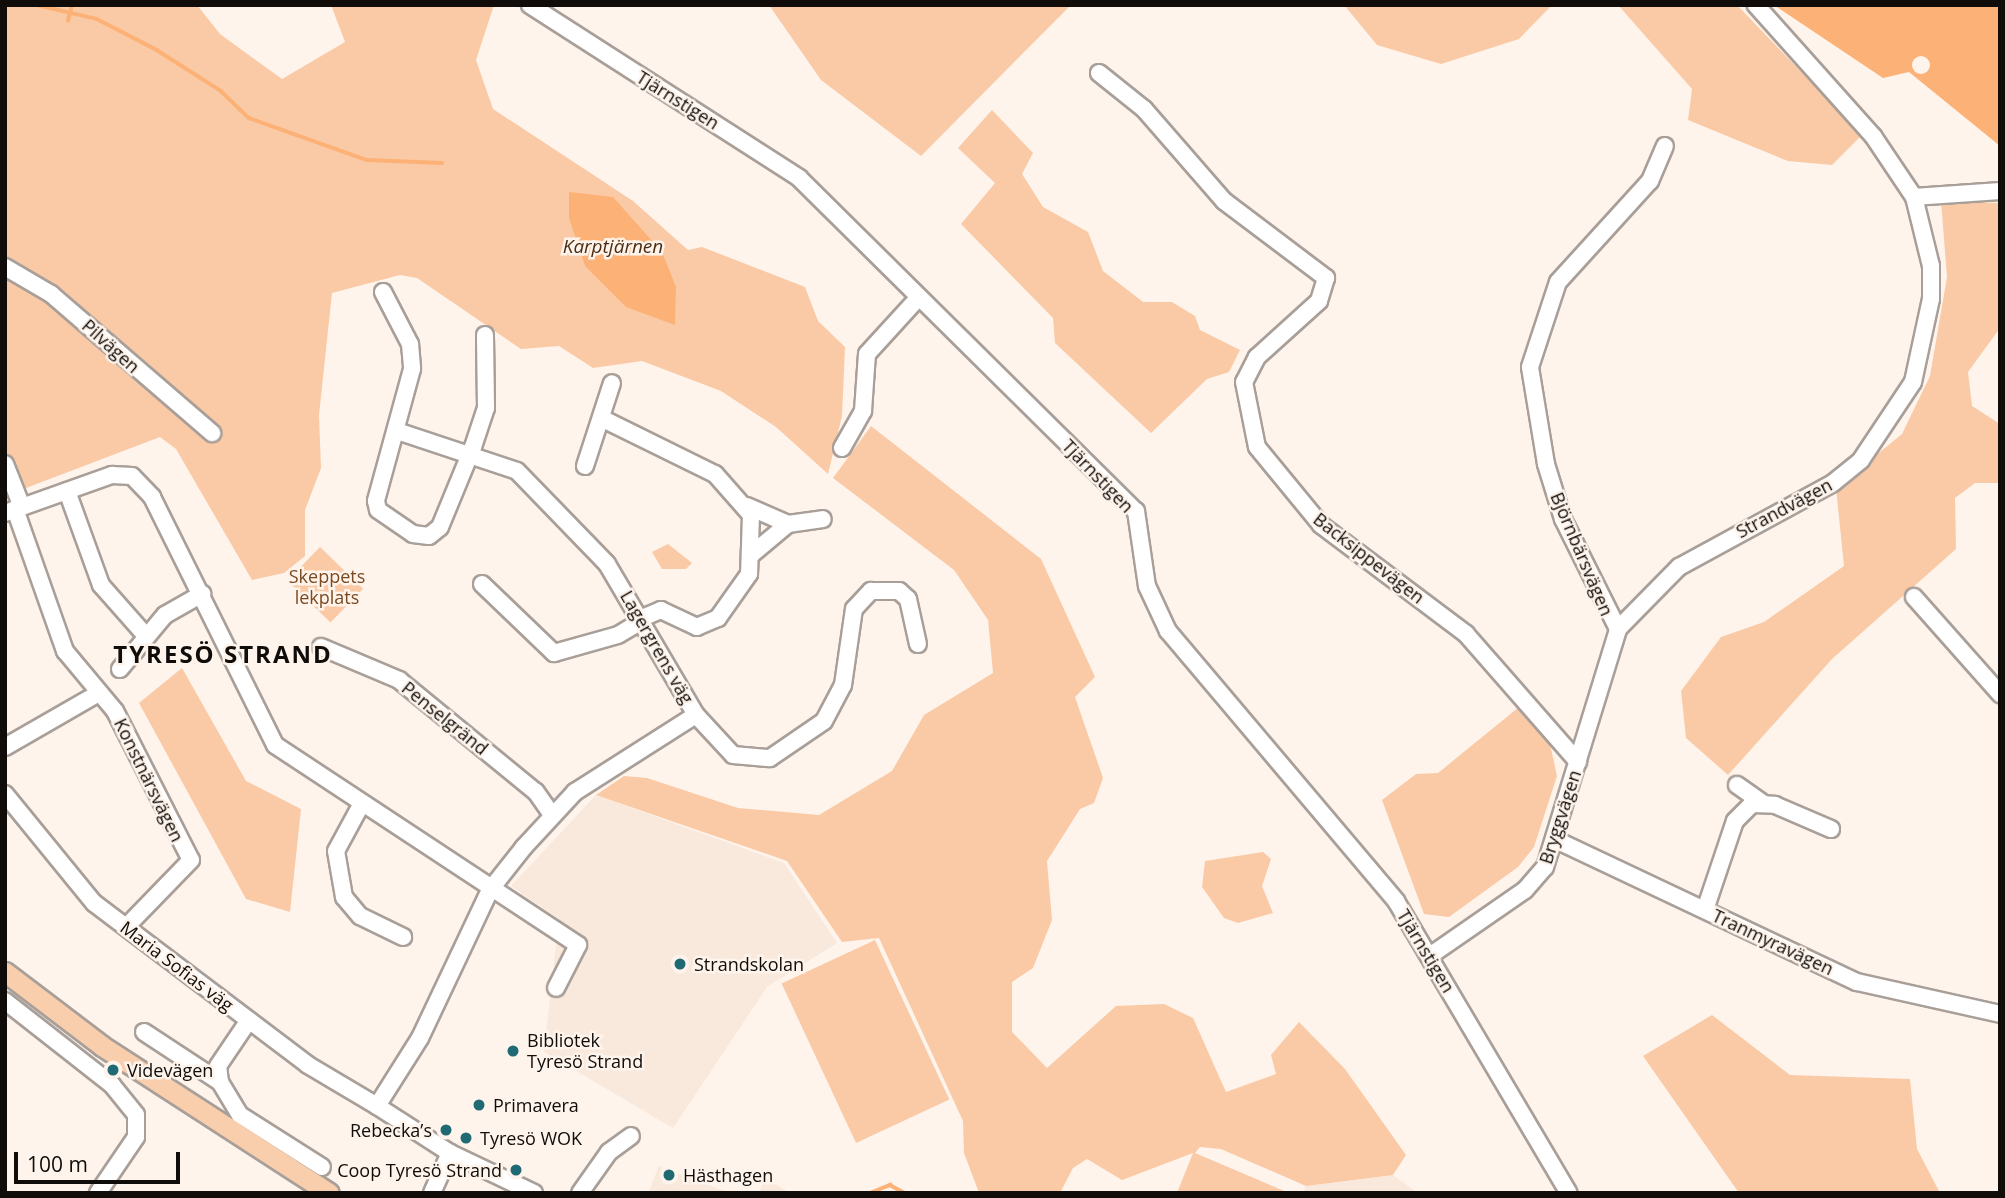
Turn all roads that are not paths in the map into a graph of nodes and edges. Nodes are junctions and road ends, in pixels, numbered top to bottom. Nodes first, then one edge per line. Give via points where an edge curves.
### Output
1 (530, 5) edge
2 (1756, 5) edge
3 (1099, 73) dead end
4 (1665, 146) dead end
5 (2000, 191) edge
6 (1914, 197) junction
7 (5, 267) edge
8 (383, 292) dead end
9 (919, 298) junction
10 (485, 335) dead end
11 (612, 383) dead end
12 (601, 418) junction
13 (397, 431) junction
14 (212, 433) dead end
15 (842, 448) dead end
16 (466, 454) junction
17 (5, 464) edge
18 (585, 466) dead end
19 (67, 491) junction
20 (747, 506) junction
21 (14, 509) edge
22 (823, 519) dead end
23 (788, 524) junction
24 (752, 554) junction
25 (482, 584) dead end
26 (202, 594) junction
27 (1914, 597) dead end
28 (642, 619) junction
29 (1618, 629) junction
30 (147, 636) junction
31 (918, 644) dead end
32 (321, 647) dead end
33 (120, 669) dead end
34 (99, 693) junction
35 (2000, 694) edge
36 (696, 715) junction
37 (5, 747) edge
38 (1578, 762) junction
39 (1738, 785) dead end
40 (5, 794) edge
41 (1763, 803) junction
42 (362, 805) junction
43 (552, 814) junction
44 (1831, 829) dead end
45 (1556, 840) junction
46 (490, 890) junction
47 (1705, 910) junction
48 (126, 926) junction
49 (403, 937) dead end
50 (1431, 955) junction
51 (5, 972) edge
52 (556, 988) dead end
53 (5, 1001) edge
54 (2000, 1014) edge
55 (248, 1020) junction
56 (144, 1032) dead end
57 (220, 1082) junction
58 (377, 1106) junction
59 (631, 1136) dead end
60 (450, 1153) junction
61 (322, 1167) dead end
62 (98, 1193) edge
63 (329, 1193) edge
64 (432, 1193) edge
65 (534, 1193) edge
66 (580, 1193) edge
67 (1569, 1193) edge

1 - 9 street, Tjärnstigen via 799,178
2 - 6 street, Strandvägen via 1873,135
3 - 38 street, Backsippevägen via 1144,110 1211,189 1327,280 1319,302 1257,357 1244,382 1257,447 1321,526 1466,634
4 - 29 street, Björnbärsvägen via 1650,181 1558,282 1530,367 1546,464 1563,519
5 - 6 street
6 - 29 street, Strandvägen via 1931,266 1931,299 1913,382 1880,440 1833,483 1679,566
7 - 14 street, Pilvägen via 51,293
8 - 13 street via 410,344 409,391
9 - 15 street via 867,354 863,411
9 - 50 street, Tjärnstigen via 1136,512 1147,586 1168,631 1396,901
10 - 16 street via 486,408
11 - 12 street
12 - 18 street
12 - 20 street via 682,454
13 - 16 street
13 - 16 street via 376,501 378,510 413,534 429,536 440,527
16 - 28 street, Lagergrens väg via 517,471 600,556
17 - 21 street, Konstnärsvägen
19 - 21 street
19 - 26 street via 112,475 131,476 152,497
19 - 30 street via 101,585
20 - 23 street
20 - 24 street
21 - 34 street, Konstnärsvägen via 65,651
22 - 23 street
23 - 24 street
24 - 28 street via 749,575 706,625 690,625 661,610
25 - 28 street via 554,653 618,635
26 - 30 street via 165,615
26 - 42 street via 275,745
27 - 35 street
28 - 36 street, Lagergrens väg
29 - 38 street, Bryggvägen
30 - 33 street
31 - 36 street via 908,599 899,591 871,591 853,609 836,702 806,739 770,758 744,758 713,741
32 - 43 street, Penselgränd via 399,680 536,792
34 - 37 street
34 - 48 street, Konstnärsvägen via 191,860
36 - 43 street, Lagergrens väg via 613,764
38 - 45 street, Bryggvägen
39 - 41 street
40 - 48 street, Maria Sofias väg via 76,885
41 - 44 street
41 - 47 street via 1752,804 1735,821
42 - 46 street
42 - 49 street via 336,851 344,897 360,916
43 - 46 street, Lagergrens väg
45 - 47 street, Tranmyravägen
45 - 50 street, Bryggvägen via 1525,891
46 - 52 street via 578,945
46 - 58 street, Lagergrens väg via 420,1038
47 - 54 street, Tranmyravägen via 1857,982
48 - 55 street, Maria Sofias väg
50 - 67 street, Tjärnstigen
51 - 63 main road via 102,1046
53 - 62 street via 112,1085 136,1115 136,1137
55 - 57 street via 218,1066
55 - 58 street, Maria Sofias väg
56 - 57 street
57 - 61 street via 228,1105
58 - 60 street
59 - 66 street via 609,1152
60 - 64 street
60 - 65 street

